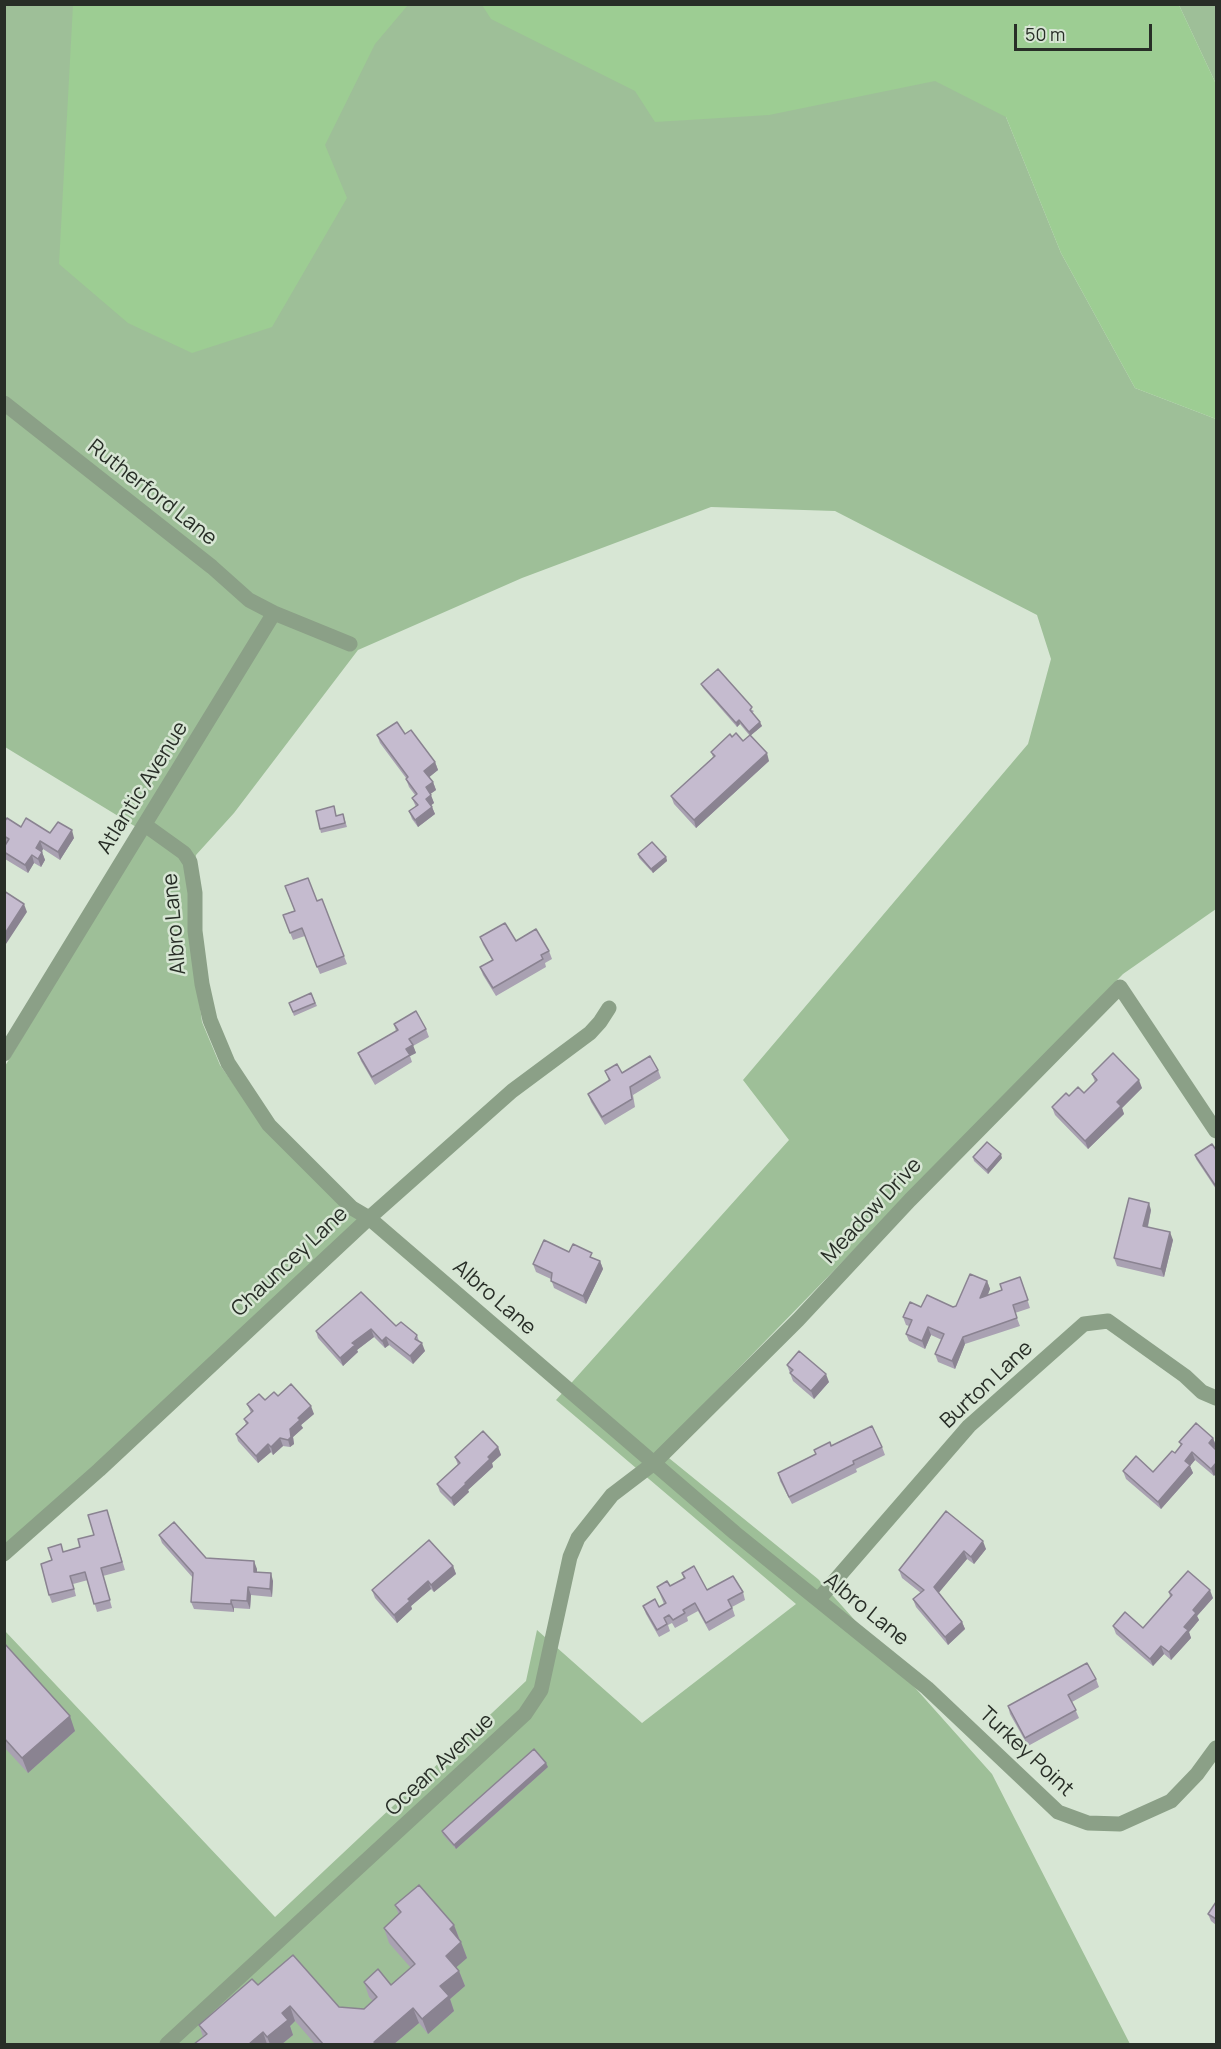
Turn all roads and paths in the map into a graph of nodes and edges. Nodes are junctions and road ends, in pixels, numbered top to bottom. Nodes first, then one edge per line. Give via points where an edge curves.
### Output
1 (4, 403) edge
2 (274, 613) junction
3 (350, 644) dead end
4 (145, 825) junction
5 (609, 1008) dead end
6 (4, 1054) edge
7 (1216, 1131) edge
8 (369, 1218) junction
9 (1216, 1398) edge
10 (654, 1463) junction
11 (4, 1554) edge
12 (819, 1599) junction
13 (957, 1717) joint
14 (1216, 1748) edge
15 (167, 2044) edge

1 - 2 street, Rutherford Lane via 249,600
2 - 3 street
2 - 4 street, Atlantic Avenue
4 - 6 street, Atlantic Avenue
4 - 8 street, Albro Lane via 184,853 190,862 202,984 210,1020 228,1063 269,1125 352,1208
5 - 8 street, Chauncey Lane via 590,1033 512,1091
7 - 10 street, Meadow Drive via 1120,987
8 - 10 street, Albro Lane
8 - 11 street, Chauncey Lane
9 - 12 street, Burton Lane via 1202,1392 1108,1322 1084,1324 969,1426
10 - 12 street, Albro Lane
10 - 15 street, Ocean Avenue via 612,1495 578,1538 570,1557 541,1690 525,1714
12 - 13 street, Albro Lane
13 - 14 street, Turkey Point via 1058,1812 1088,1823 1120,1824 1171,1801

